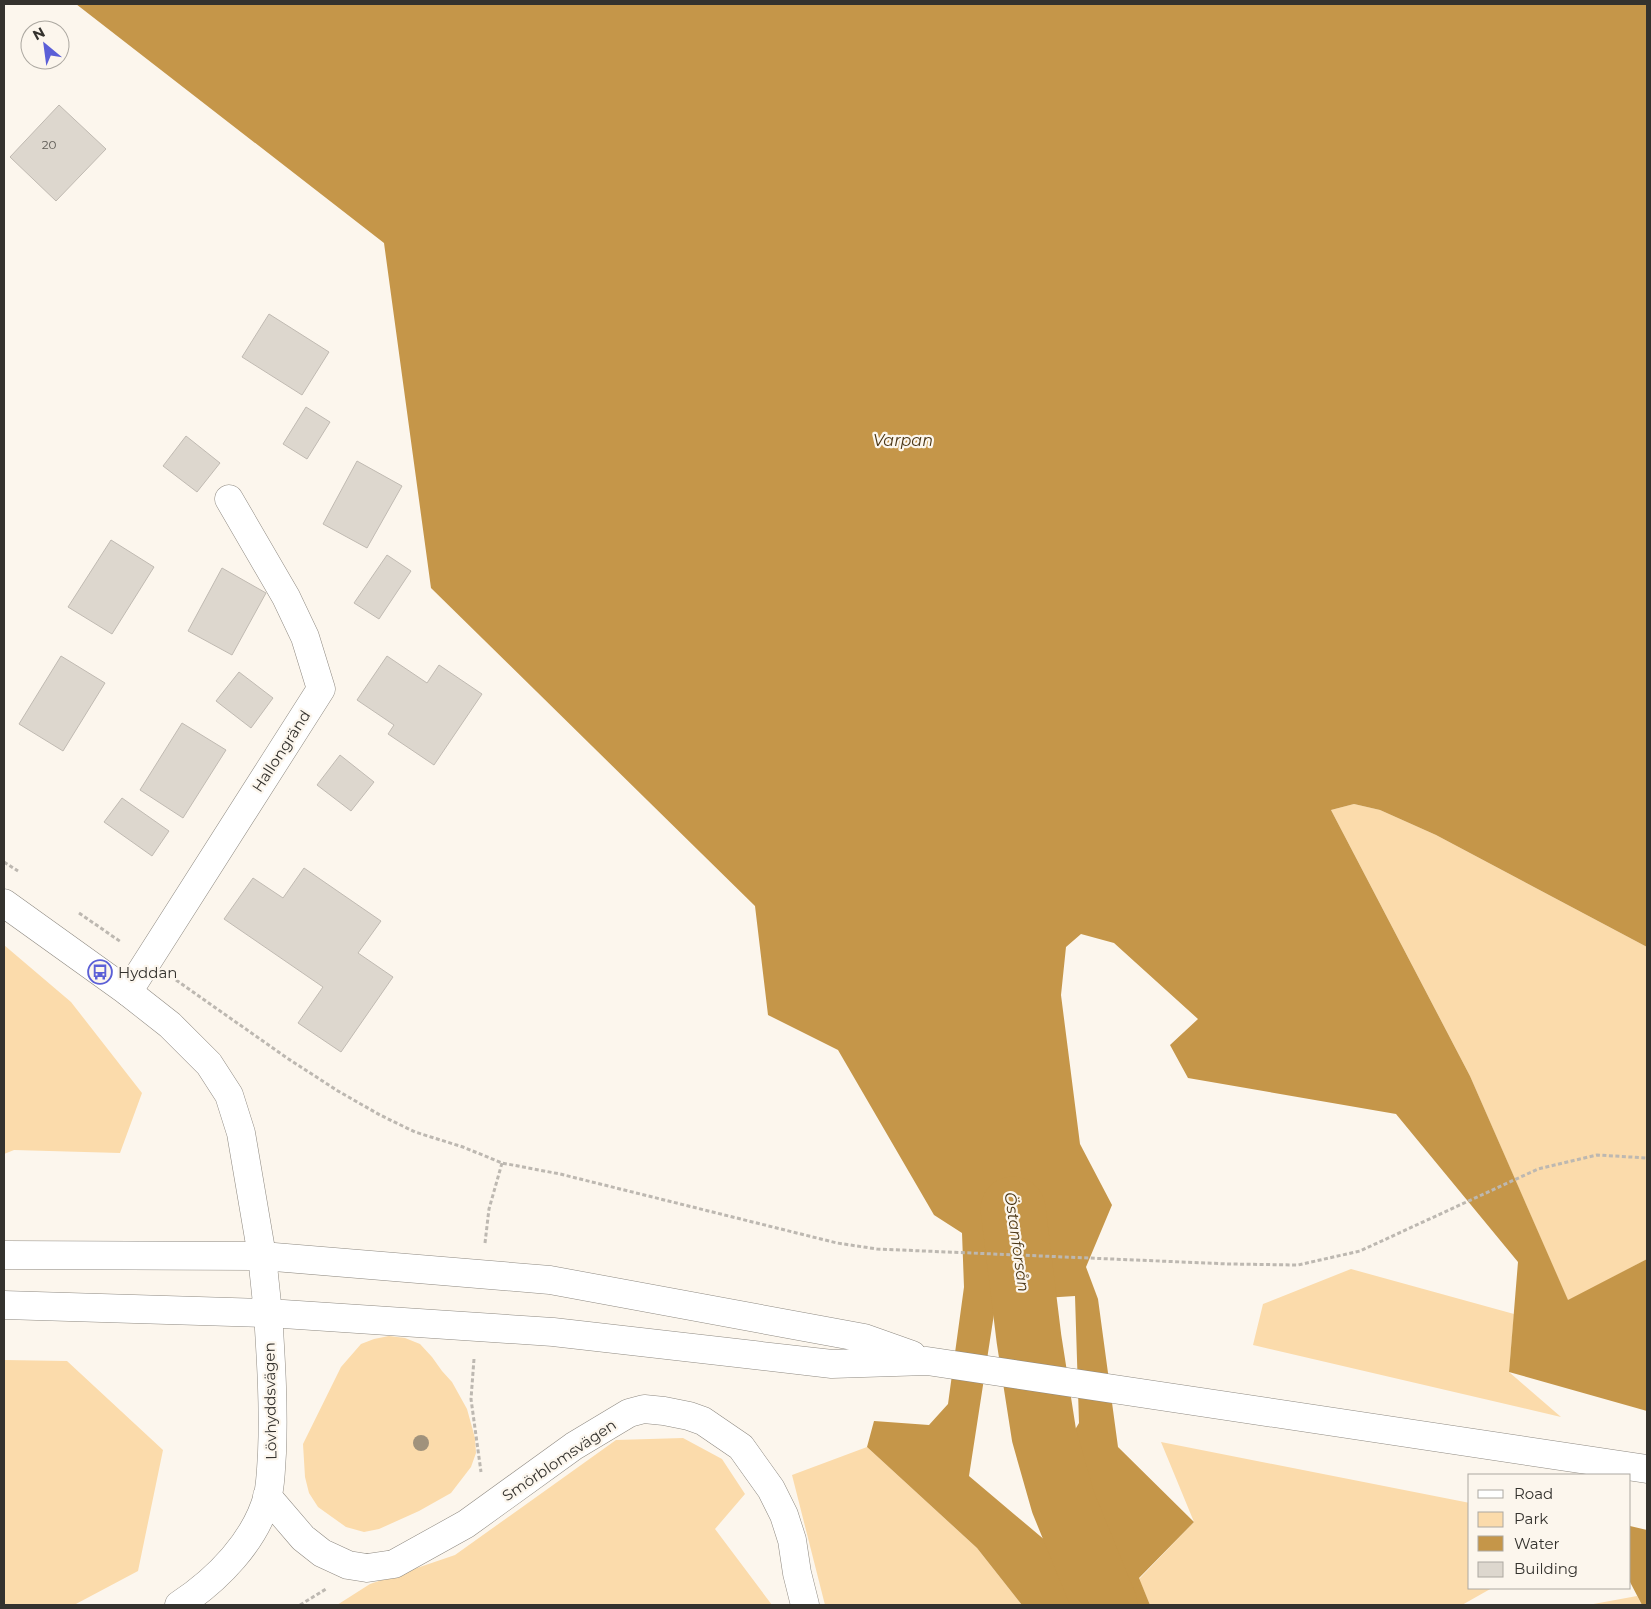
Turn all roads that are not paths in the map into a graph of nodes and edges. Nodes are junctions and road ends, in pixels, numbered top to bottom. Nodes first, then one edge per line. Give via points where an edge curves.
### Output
1 (229, 498) dead end
2 (4, 903) edge
3 (128, 992) junction
4 (4, 1255) edge
5 (262, 1256) junction
6 (4, 1305) edge
7 (268, 1313) junction
8 (927, 1361) junction
9 (1647, 1469) edge
10 (267, 1496) junction
11 (179, 1605) edge
12 (805, 1605) edge

1 - 3 main road, Hallongränd via 286,597 305,637 321,689
2 - 3 main road, Lövhyddsvägen
3 - 5 main road, Lövhyddsvägen via 170,1025 209,1064 229,1095 240,1133
4 - 5 main road
5 - 7 main road, Lövhyddsvägen
5 - 8 main road via 550,1280 864,1338
6 - 7 main road
7 - 8 main road via 553,1332 832,1364
7 - 10 main road, Lövhyddsvägen via 274,1421
8 - 9 main road
10 - 11 main road, Lövhyddsvägen via 253,1531 231,1560
10 - 12 main road, Smörblomsvägen via 317,1550 348,1565 367,1568 394,1564 466,1524 574,1446 629,1413 644,1410 689,1416 741,1447 771,1489 792,1540

